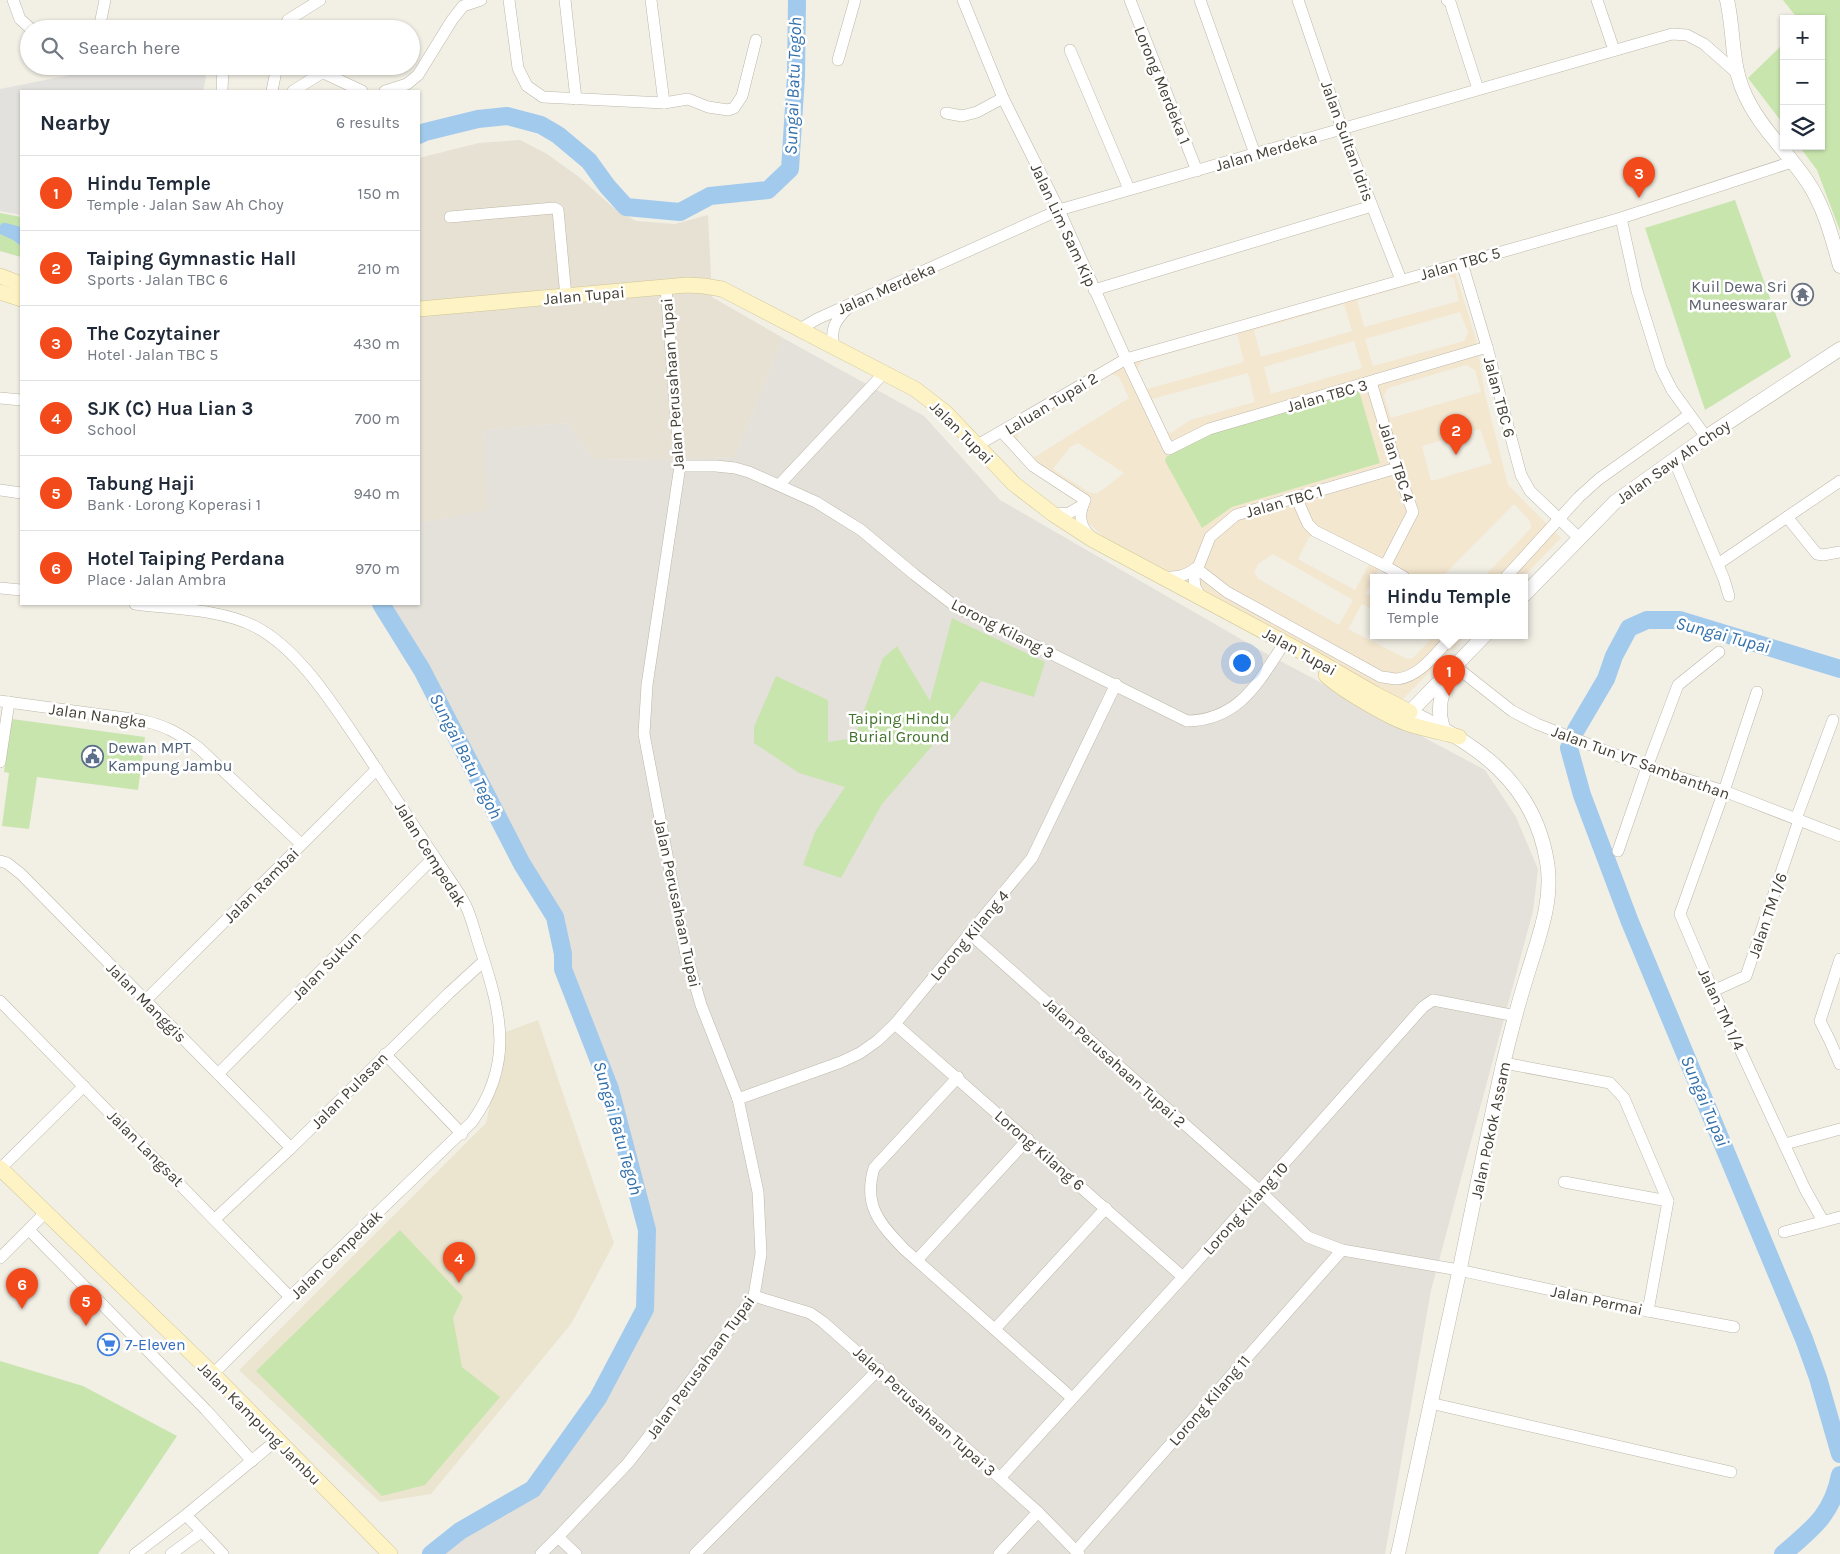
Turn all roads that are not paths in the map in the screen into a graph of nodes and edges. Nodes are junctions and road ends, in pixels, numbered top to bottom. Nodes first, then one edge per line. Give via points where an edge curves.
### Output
1 (13, 0) edge
2 (105, 0) edge
3 (320, 0) edge
4 (480, 0) edge
5 (509, 0) edge
6 (565, 0) edge
7 (651, 0) edge
8 (855, 0) edge
9 (963, 0) edge
10 (1130, 0) edge
11 (1200, 0) edge
12 (1298, 0) edge
13 (1447, 0) edge
14 (1597, 0) edge
15 (1727, 0) edge
16 (462, 3) edge
17 (21, 20) edge
18 (101, 20) edge
19 (288, 20) edge
20 (756, 40) dead end
21 (1070, 50) dead end
22 (1614, 50) junction
23 (838, 60) dead end
24 (420, 72) edge
25 (1737, 73) junction
26 (223, 75) edge
27 (275, 75) edge
28 (318, 75) edge
29 (328, 75) edge
30 (418, 75) edge
31 (1478, 89) junction
32 (222, 90) edge
33 (272, 90) edge
34 (295, 90) edge
35 (360, 90) edge
36 (388, 90) edge
37 (1003, 98) junction
38 (576, 99) junction
39 (664, 103) junction
40 (946, 113) dead end
41 (1342, 129) junction
42 (1255, 154) junction
43 (1792, 162) junction
44 (1197, 171) junction
45 (1129, 189) junction
46 (1372, 206) junction
47 (1059, 210) junction
48 (450, 217) dead end
49 (1621, 218) junction
50 (1462, 263) junction
51 (1840, 266) edge
52 (0, 276) edge
53 (1400, 280) junction
54 (20, 284) edge
55 (666, 288) junction
56 (1094, 290) junction
57 (0, 292) edge
58 (566, 297) junction
59 (20, 299) edge
60 (853, 303) junction
61 (420, 309) edge
62 (800, 329) junction
63 (834, 347) junction
64 (1487, 347) junction
65 (1840, 349) edge
66 (1126, 359) junction
67 (884, 372) junction
68 (1371, 382) junction
69 (0, 398) edge
70 (20, 400) edge
71 (1689, 415) junction
72 (1002, 432) junction
73 (1706, 437) junction
74 (976, 446) junction
75 (1169, 449) joint
76 (1674, 460) junction
77 (680, 466) junction
78 (1397, 468) junction
79 (1840, 481) edge
80 (779, 485) junction
81 (0, 490) edge
82 (20, 493) edge
83 (1296, 497) junction
84 (1082, 505) junction
85 (1053, 514) junction
86 (1787, 517) junction
87 (1558, 519) junction
88 (1579, 538) junction
89 (1093, 540) junction
90 (1840, 552) edge
91 (1718, 564) junction
92 (1385, 566) junction
93 (1196, 568) junction
94 (1399, 574) edge
95 (1509, 574) edge
96 (1163, 577) junction
97 (0, 588) edge
98 (20, 590) edge
99 (1528, 591) edge
100 (1200, 596) junction
101 (1729, 596) dead end
102 (155, 605) edge
103 (214, 608) edge
104 (1449, 639) edge
105 (1481, 639) edge
106 (1285, 642) junction
107 (1719, 652) dead end
108 (1306, 654) junction
109 (1453, 668) junction
110 (1116, 684) junction
111 (1757, 692) dead end
112 (4, 702) edge
113 (1410, 712) junction
114 (1833, 720) dead end
115 (1443, 728) junction
116 (1459, 737) junction
117 (0, 762) edge
118 (1647, 767) junction
119 (376, 769) junction
120 (1724, 791) junction
121 (1797, 820) junction
122 (1840, 836) edge
123 (301, 844) junction
124 (1618, 851) dead end
125 (434, 857) junction
126 (0, 861) edge
127 (969, 933) junction
128 (1840, 959) edge
129 (484, 961) junction
130 (1713, 991) junction
131 (146, 1000) junction
132 (0, 1001) edge
133 (1516, 1016) junction
134 (895, 1024) junction
135 (1835, 1039) edge
136 (385, 1054) junction
137 (1504, 1063) junction
138 (1840, 1064) edge
139 (218, 1074) junction
140 (958, 1078) junction
141 (84, 1086) junction
142 (738, 1099) junction
143 (1840, 1129) edge
144 (462, 1134) junction
145 (1028, 1139) junction
146 (1785, 1144) junction
147 (290, 1148) junction
148 (0, 1168) edge
149 (1564, 1182) dead end
150 (1260, 1191) junction
151 (1668, 1201) junction
152 (1106, 1208) junction
153 (46, 1212) junction
154 (1840, 1217) edge
155 (215, 1219) junction
156 (1823, 1221) junction
157 (29, 1230) junction
158 (1784, 1232) dead end
159 (1342, 1250) junction
160 (0, 1258) edge
161 (917, 1260) junction
162 (1459, 1270) junction
163 (1183, 1277) junction
164 (754, 1296) junction
165 (290, 1297) junction
166 (1648, 1311) junction
167 (1734, 1327) dead end
168 (995, 1329) junction
169 (879, 1369) junction
170 (213, 1374) junction
171 (1072, 1398) junction
172 (1430, 1403) junction
173 (278, 1439) junction
174 (252, 1461) junction
175 (1731, 1472) dead end
176 (1000, 1478) junction
177 (1038, 1512) junction
178 (186, 1515) junction
179 (201, 1532) junction
180 (558, 1537) junction
181 (1078, 1552) edge
182 (135, 1554) edge
183 (171, 1554) edge
184 (223, 1554) edge
185 (390, 1554) edge
186 (540, 1554) edge
187 (576, 1554) edge
188 (695, 1554) edge
189 (999, 1554) edge
190 (1398, 1554) edge

1 - 17 street
2 - 18 street
3 - 19 street
4 - 16 street
5 - 38 street via 518,68 527,86 543,97
6 - 38 street
7 - 39 street
8 - 23 street
9 - 37 street, Jalan Lim Sam Kip
10 - 44 street, Lorong Merdeka 1
11 - 42 street
12 - 41 street, Jalan Sultan Idris
13 - 31 street
14 - 22 street
15 - 25 street
16 - 24 street
20 - 39 street via 742,96 734,108 718,110 688,99
21 - 45 street
22 - 25 street, Jalan Merdeka via 1672,34 1687,35 1704,44
22 - 31 street, Jalan Merdeka
25 - 43 street via 1751,107
26 - 32 street
27 - 33 street
28 - 34 street
29 - 35 street
30 - 36 street via 407,84
31 - 41 street, Jalan Merdeka
37 - 40 street via 962,116
37 - 47 street, Jalan Lim Sam Kip
38 - 39 street
41 - 42 street, Jalan Merdeka
41 - 46 street, Jalan Sultan Idris
42 - 44 street, Jalan Merdeka
43 - 49 street, Jalan TBC 5
43 - 51 street via 1815,194
44 - 45 street, Jalan Merdeka
45 - 47 street, Jalan Merdeka
46 - 53 street, Jalan Sultan Idris
46 - 56 street
47 - 56 street, Jalan Lim Sam Kip
47 - 60 street, Jalan Merdeka
48 - 58 street via 558,210
49 - 50 street, Jalan TBC 5
49 - 71 street via 1637,291 1660,368
50 - 53 street, Jalan TBC 5
50 - 64 street, Jalan TBC 6
52 - 54 main road
53 - 66 street, Jalan TBC 5
55 - 58 main road, Jalan Tupai
55 - 62 main road, Jalan Tupai via 687,285 722,289
55 - 77 street, Jalan Perusahaan Tupai
56 - 66 street, Jalan Lim Sam Kip
57 - 59 main road
58 - 61 main road, Jalan Tupai
60 - 62 street, Jalan Merdeka
60 - 63 street via 836,324 832,335
62 - 63 main road, Jalan Tupai
63 - 67 main road, Jalan Tupai
64 - 68 street, Jalan TBC 3
64 - 87 street, Jalan TBC 6 via 1521,475 1530,491
65 - 73 street, Jalan Saw Ah Choy
66 - 72 street, Laluan Tupai 2
66 - 75 street, Jalan Lim Sam Kip
67 - 74 main road, Jalan Tupai via 945,412
67 - 80 street
68 - 75 street, Jalan TBC 3 via 1209,430
68 - 78 street, Jalan TBC 4
69 - 70 street
71 - 73 street
71 - 87 street via 1599,479
72 - 74 street, Laluan Tupai 2
72 - 84 street via 1033,466 1085,500
73 - 76 street, Jalan Saw Ah Choy
74 - 85 main road, Jalan Tupai via 1014,484
76 - 88 street, Jalan Saw Ah Choy via 1615,502
76 - 91 street
77 - 80 street, Lorong Kilang 3 via 735,468
77 - 142 street, Jalan Perusahaan Tupai via 647,685 644,734 685,950 701,1005
78 - 83 street, Jalan TBC 1
78 - 92 street, Jalan TBC 4 via 1413,512
79 - 86 street
80 - 110 street, Lorong Kilang 3 via 816,502 861,530 955,606
81 - 82 street
83 - 92 street via 1308,524 1315,531
83 - 93 street, Jalan TBC 1 via 1236,515 1210,537
84 - 85 street via 1069,513
84 - 89 street via 1082,523
85 - 89 main road, Jalan Tupai
86 - 90 street via 1818,554
86 - 91 street
87 - 88 street, Jalan TBC 6
87 - 95 street
88 - 99 street, Jalan Saw Ah Choy
89 - 96 main road, Jalan Tupai
91 - 101 street
92 - 94 street
93 - 96 street via 1175,578
93 - 100 street via 1195,587
93 - 104 street via 1227,592 1381,677 1396,679 1411,675
96 - 100 main road, Jalan Tupai
97 - 98 street
100 - 106 main road, Jalan Tupai
102 - 103 street, Jalan Cempedak
103 - 119 street, Jalan Cempedak via 254,626 286,649 313,678
105 - 109 street
106 - 108 main road, Jalan Tupai
106 - 110 street, Lorong Kilang 3 via 1246,696 1232,709 1203,721 1188,721
107 - 118 street via 1678,685
108 - 113 main road, Jalan Tupai
108 - 116 main road via 1331,680 1361,699 1405,722
109 - 113 street
109 - 115 street via 1439,707
109 - 118 street, Jalan Tun VT Sambanthan via 1537,724
110 - 127 street, Lorong Kilang 4 via 1032,858
111 - 120 street, Jalan TM 1/4
112 - 117 street
112 - 123 street, Jalan Nangka via 162,725 200,748
113 - 115 street, Jalan Tupai
114 - 121 street, Jalan TM 1/6
115 - 116 street, Jalan Tupai
116 - 133 street, Jalan Pokok Assam via 1513,782 1530,810 1547,860 1550,883 1545,915
118 - 120 street, Jalan Tun VT Sambanthan
118 - 124 street
119 - 123 street, Jalan Rambai
119 - 125 street, Jalan Cempedak
120 - 121 street, Jalan Tun VT Sambanthan
120 - 130 street, Jalan TM 1/4 via 1680,914
121 - 122 street, Jalan Tun VT Sambanthan
121 - 130 street, Jalan TM 1/6 via 1746,976
123 - 131 street, Jalan Rambai
125 - 129 street, Jalan Cempedak via 466,907
125 - 139 street, Jalan Sukun
126 - 131 street, Jalan Manggis via 21,874
127 - 134 street, Lorong Kilang 4
127 - 150 street, Jalan Perusahaan Tupai 2
128 - 135 street via 1820,1021
129 - 136 street, Jalan Pulasan
129 - 144 street, Jalan Cempedak via 498,1009 500,1051 494,1083 484,1107
130 - 146 street, Jalan TM 1/4
131 - 139 street, Jalan Manggis
132 - 141 street, Jalan Langsat
133 - 137 street, Jalan Pokok Assam
133 - 150 street, Lorong Kilang 10 via 1433,1000 1423,1006
134 - 140 street, Lorong Kilang 6
134 - 142 street, Lorong Kilang 4 via 860,1053
135 - 138 street
136 - 144 street
136 - 147 street, Jalan Pulasan
137 - 151 street via 1610,1084 1624,1098
137 - 162 street, Jalan Pokok Assam
139 - 147 street, Jalan Manggis
140 - 145 street, Lorong Kilang 6
140 - 161 street via 874,1168 870,1181 873,1208 880,1222
141 - 148 street
141 - 155 street, Jalan Langsat
142 - 164 street, Jalan Perusahaan Tupai via 758,1192 761,1254
143 - 146 street
144 - 165 street, Jalan Cempedak
145 - 152 street, Lorong Kilang 6
145 - 161 street
146 - 156 street, Jalan TM 1/4
147 - 155 street, Jalan Pulasan
148 - 153 main road, Jalan Kampung Jambu
149 - 151 street
150 - 159 street, Jalan Perusahaan Tupai 2 via 1308,1237
150 - 163 street, Lorong Kilang 10
151 - 166 street
152 - 163 street, Lorong Kilang 6
152 - 168 street
153 - 157 street
153 - 170 main road, Jalan Kampung Jambu
154 - 156 street
155 - 165 street, Jalan Langsat
156 - 158 street
157 - 160 street
157 - 174 street
159 - 162 street, Jalan Permai
159 - 181 street, Lorong Kilang 11
161 - 168 street
162 - 166 street, Jalan Permai
162 - 172 street, Jalan Pokok Assam
163 - 171 street, Lorong Kilang 10
164 - 169 street, Jalan Perusahaan Tupai 3 via 810,1313
164 - 180 street, Jalan Perusahaan Tupai via 633,1456
165 - 170 street, Jalan Cempedak
166 - 167 street, Jalan Permai
168 - 171 street
169 - 176 street, Jalan Perusahaan Tupai 3
169 - 188 street
170 - 173 main road, Jalan Kampung Jambu
171 - 176 street, Lorong Kilang 10
172 - 175 street
172 - 190 street, Jalan Pokok Assam
173 - 174 street
173 - 185 main road, Jalan Kampung Jambu
174 - 178 street
176 - 177 street, Jalan Perusahaan Tupai 3
177 - 181 street, Jalan Perusahaan Tupai 3
177 - 189 street
178 - 179 street
178 - 182 street
179 - 183 street
179 - 184 street
180 - 186 street, Jalan Perusahaan Tupai
180 - 187 street

